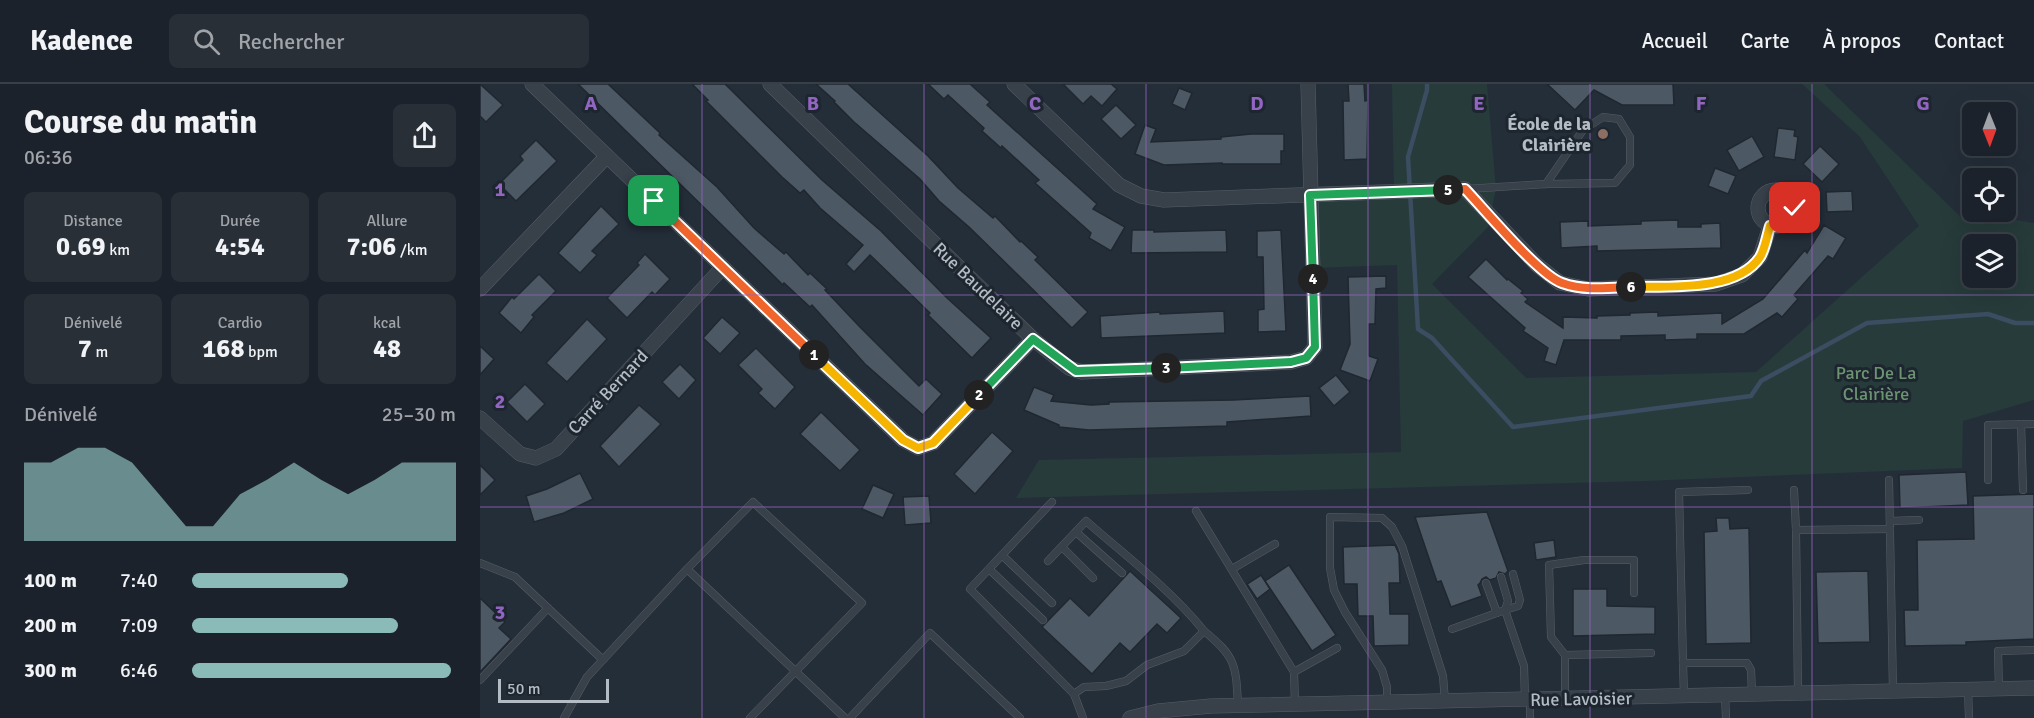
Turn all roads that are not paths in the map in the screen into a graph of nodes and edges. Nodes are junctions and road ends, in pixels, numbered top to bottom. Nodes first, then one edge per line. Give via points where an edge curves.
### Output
1 (532, 84) edge
2 (770, 84) edge
3 (1014, 84) edge
4 (1308, 84) edge
5 (607, 156) junction
6 (1546, 183) junction
7 (1465, 189) junction
8 (1310, 195) junction
9 (1770, 226) dead end
10 (722, 268) junction
11 (480, 289) edge
12 (1033, 339) junction
13 (480, 418) edge
14 (2021, 424) junction
15 (2034, 424) edge
16 (1889, 480) dead end
17 (1988, 480) dead end
18 (1748, 490) dead end
19 (1794, 490) dead end
20 (2023, 490) dead end
21 (1052, 502) dead end
22 (1196, 511) dead end
23 (1890, 520) junction
24 (1918, 520) dead end
25 (1890, 529) junction
26 (1796, 530) junction
27 (1076, 532) junction
28 (1275, 544) dead end
29 (1062, 547) junction
30 (1002, 555) junction
31 (1048, 561) dead end
32 (480, 563) edge
33 (687, 569) junction
34 (989, 569) junction
35 (1232, 569) junction
36 (1122, 573) dead end
37 (1513, 574) dead end
38 (1093, 578) dead end
39 (1501, 578) dead end
40 (1486, 583) dead end
41 (1634, 593) dead end
42 (1052, 603) dead end
43 (548, 608) junction
44 (1501, 612) junction
45 (1043, 620) dead end
46 (1452, 629) dead end
47 (1204, 631) junction
48 (1337, 648) dead end
49 (2034, 650) edge
50 (1651, 653) dead end
51 (1565, 655) junction
52 (603, 660) junction
53 (1683, 663) junction
54 (796, 670) junction
55 (1294, 672) junction
56 (480, 680) edge
57 (2000, 688) junction
58 (2034, 688) edge
59 (1968, 689) junction
60 (1893, 691) junction
61 (1797, 693) junction
62 (1074, 694) junction
63 (1752, 694) junction
64 (1725, 695) junction
65 (1684, 696) junction
66 (1565, 699) junction
67 (1528, 700) junction
68 (1445, 701) junction
69 (1387, 702) junction
70 (1295, 704) junction
71 (1238, 706) junction
72 (564, 718) edge
73 (750, 718) edge
74 (845, 718) edge
75 (850, 718) edge
76 (1020, 718) edge
77 (1083, 718) edge
78 (1130, 718) edge
79 (1530, 718) edge
80 (1726, 718) edge
81 (1969, 718) edge

1 - 5 street
2 - 12 street, Rue Baudelaire
3 - 8 street via 1119,185 1141,196 1164,200
4 - 8 street
5 - 10 street
5 - 11 street
6 - 6 lane via 1615,183 1630,165 1630,137 1619,119 1604,117 1583,130
6 - 7 lane
7 - 8 street
7 - 9 street via 1537,265 1560,283 1588,289 1716,284 1742,275 1760,257
8 - 12 street, Rue Baudelaire via 1315,347 1306,358 1291,362 1082,372 1069,368
10 - 12 street via 903,440 918,448 933,443
10 - 13 street, Carré Bernard via 556,449 536,458 520,454
14 - 15 lane
14 - 17 lane via 1988,425
14 - 20 lane
16 - 23 lane
18 - 53 lane via 1679,492
19 - 26 lane
21 - 30 lane
22 - 35 lane
23 - 24 lane
23 - 25 lane
25 - 26 lane
25 - 60 lane
26 - 61 lane
27 - 29 lane
27 - 36 lane
27 - 47 lane via 1086,521 1165,590
28 - 35 lane
29 - 31 lane
29 - 38 lane
30 - 34 lane
30 - 42 lane
32 - 43 lane via 515,577
33 - 52 lane
33 - 54 lane
33 - 54 lane via 753,502 862,603
34 - 45 lane
34 - 62 lane via 970,589
35 - 55 lane
37 - 44 lane via 1520,600 1518,606
39 - 44 lane via 1508,601
40 - 44 lane
41 - 51 lane via 1634,560 1584,560 1549,566 1551,637
43 - 52 lane
43 - 56 lane
44 - 46 lane
44 - 67 lane via 1524,666
47 - 62 lane via 1184,651 1147,665 1126,681 1084,687
47 - 71 lane via 1232,661
48 - 55 lane
49 - 57 lane via 1998,651
50 - 51 lane
51 - 66 lane
52 - 72 lane via 587,677
53 - 63 lane via 1747,663
53 - 65 lane
54 - 73 lane
54 - 74 lane
55 - 70 lane
57 - 58 street, Rue Lavoisier
57 - 59 street, Rue Lavoisier
59 - 60 street, Rue Lavoisier
59 - 81 lane
60 - 61 street, Rue Lavoisier
61 - 63 street, Rue Lavoisier
62 - 77 lane
63 - 64 street, Rue Lavoisier
64 - 65 street, Rue Lavoisier
64 - 80 lane
65 - 66 street, Rue Lavoisier
66 - 67 street, Rue Lavoisier
67 - 68 street, Rue Lavoisier
67 - 79 lane
68 - 69 street, Rue Lavoisier
68 - 69 lane via 1443,676 1402,546 1392,528 1382,518 1330,518 1334,590 1382,670
69 - 70 street, Rue Lavoisier
70 - 71 street, Rue Lavoisier
71 - 78 street, Rue Lavoisier via 1173,709
75 - 76 lane via 930,633

